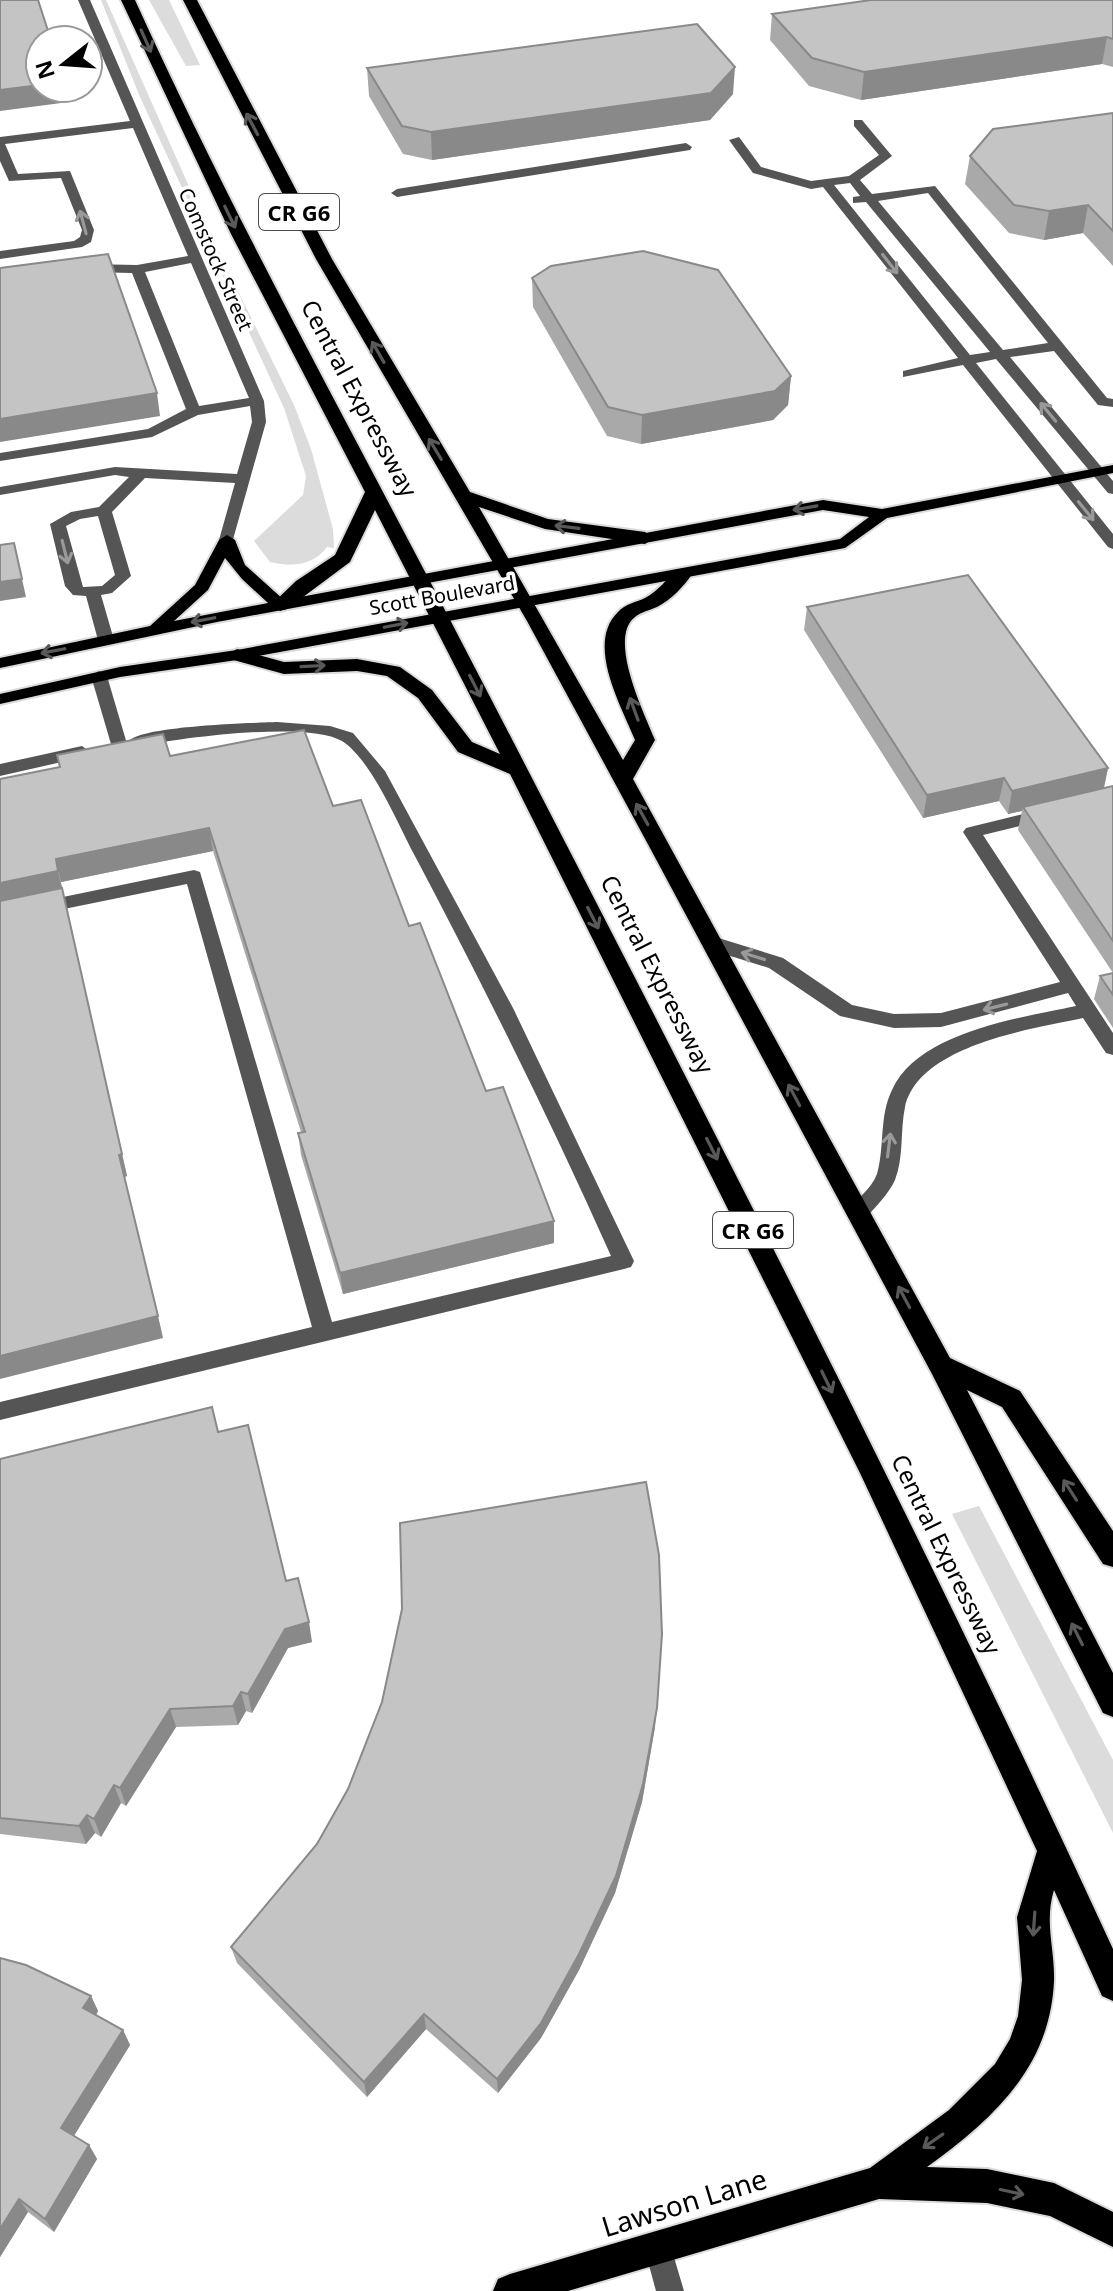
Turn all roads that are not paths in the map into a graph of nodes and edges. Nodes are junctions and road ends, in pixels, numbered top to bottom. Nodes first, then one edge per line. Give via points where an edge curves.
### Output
1 (84, 0) edge
2 (128, 0) edge
3 (190, 0) edge
4 (858, 123) dead end
5 (135, 124) junction
6 (735, 140) dead end
7 (0, 143) edge
8 (686, 147) dead end
9 (6, 179) edge
10 (853, 179) junction
11 (826, 183) junction
12 (397, 193) dead end
13 (869, 199) junction
14 (842, 203) junction
15 (0, 255) edge
16 (194, 259) junction
17 (76, 268) edge
18 (137, 269) junction
19 (1057, 346) junction
20 (1002, 357) junction
21 (965, 360) junction
22 (908, 374) dead end
23 (257, 401) junction
24 (1113, 403) edge
25 (194, 411) junction
26 (0, 457) edge
27 (1106, 470) edge
28 (141, 473) junction
29 (243, 479) junction
30 (1060, 479) junction
31 (1113, 490) edge
32 (0, 491) edge
33 (373, 494) junction
34 (464, 496) junction
35 (104, 511) junction
36 (882, 514) junction
37 (645, 538) junction
38 (227, 540) junction
39 (1113, 544) edge
40 (504, 564) junction
41 (684, 573) junction
42 (419, 579) junction
43 (93, 594) junction
44 (526, 602) junction
45 (280, 605) junction
46 (439, 617) junction
47 (156, 629) junction
48 (106, 640) junction
49 (237, 655) junction
50 (0, 663) edge
51 (99, 676) junction
52 (0, 699) edge
53 (119, 744) junction
54 (517, 769) junction
55 (0, 770) edge
56 (623, 779) junction
57 (1071, 808) edge
58 (0, 916) edge
59 (712, 943) junction
60 (1070, 986) junction
61 (1087, 1010) junction
62 (1113, 1048) edge
63 (858, 1213) junction
64 (324, 1333) junction
65 (941, 1366) junction
66 (0, 1411) edge
67 (1113, 1555) edge
68 (1113, 1703) edge
69 (1053, 1849) junction
70 (1113, 1985) edge
71 (879, 2182) junction
72 (1113, 2230) edge
73 (658, 2247) junction
74 (510, 2291) edge
75 (670, 2291) edge

1 - 5 street, Comstock Street
2 -> 33 highway, Central Expressway / CR G6 via 235,227
34 -> 3 highway, Central Expressway / CR G6 via 324,259
4 - 10 street via 886,156
5 - 7 street
5 - 16 street, Comstock Street
6 - 11 street via 757,170 811,185
7 - 9 street
8 - 12 street
15 -> 9 street via 77,244 88,230 66,174
10 - 11 street
10 - 13 street
11 - 14 street
13 - 14 street
13 - 19 street via 931,189
13 - 20 street
14 -> 21 street
16 - 18 street
16 - 23 street, Comstock Street
17 - 18 street
18 - 25 street
19 - 20 street
19 - 24 street via 1103,402
20 - 21 street
27 -> 20 street
21 - 22 street
21 - 30 street
23 - 25 street
23 - 29 street, Comstock Street via 259,422
25 - 26 street via 152,433
27 - 30 main road, Scott Boulevard
27 - 31 street
28 - 29 street
28 - 32 street via 115,471
28 - 35 street
29 - 38 street, Comstock Street
30 - 36 main road, Scott Boulevard
30 -> 39 street
33 - 42 highway, Central Expressway / CR G6
33 - 45 highway via 343,558
37 -> 34 highway via 545,524
34 - 40 highway, Central Expressway / CR G6
35 - 43 street via 123,576
35 -> 43 street via 58,524 73,586
36 -> 37 main road, Scott Boulevard via 823,505
36 - 41 main road, Scott Boulevard via 845,543
37 - 40 main road, Scott Boulevard
38 - 45 main road via 228,552 241,570
38 - 47 main road via 202,587
40 - 42 main road, Scott Boulevard
40 - 44 highway, Central Expressway / CR G6
41 - 44 main road, Scott Boulevard
56 -> 41 highway via 645,740 618,666 613,645 617,628 624,616 658,599
42 - 45 main road, Scott Boulevard
42 - 46 highway, Central Expressway / CR G6
43 - 48 street
44 - 46 main road, Scott Boulevard
44 - 56 highway, Central Expressway / CR G6
45 -> 47 main road, Scott Boulevard
49 -> 46 main road, Scott Boulevard
46 -> 54 highway, Central Expressway / CR G6
47 - 48 main road, Scott Boulevard
48 -> 50 main road, Scott Boulevard
49 - 51 main road, Scott Boulevard
49 -> 54 highway via 284,668 357,665 393,671 425,694 465,747
51 - 52 main road, Scott Boulevard
51 - 53 street
53 - 55 street
53 - 64 street via 315,727 349,738 361,750 513,1023 624,1261
54 -> 69 highway, Central Expressway / CR G6 via 753,1231
59 -> 56 highway, Central Expressway / CR G6
57 - 60 street via 972,832
58 - 64 street via 194,876
60 -> 59 street via 941,1020 894,1021 847,1011 776,963
63 -> 59 highway, Central Expressway / CR G6
60 - 61 street
61 - 62 street
63 -> 61 street via 885,1179 903,1087 926,1062 971,1040
65 -> 63 highway, Central Expressway / CR G6
64 - 66 street
67 -> 65 highway via 1011,1399
68 -> 65 highway, Central Expressway / CR G6
69 - 70 highway, Central Expressway / CR G6
69 -> 71 highway via 1031,1923 1038,1982 1028,2044 1007,2077 962,2124
71 -> 72 highway via 987,2186 1054,2200
71 - 73 highway, Lawson Lane
73 - 74 highway, Lawson Lane
73 - 75 street

